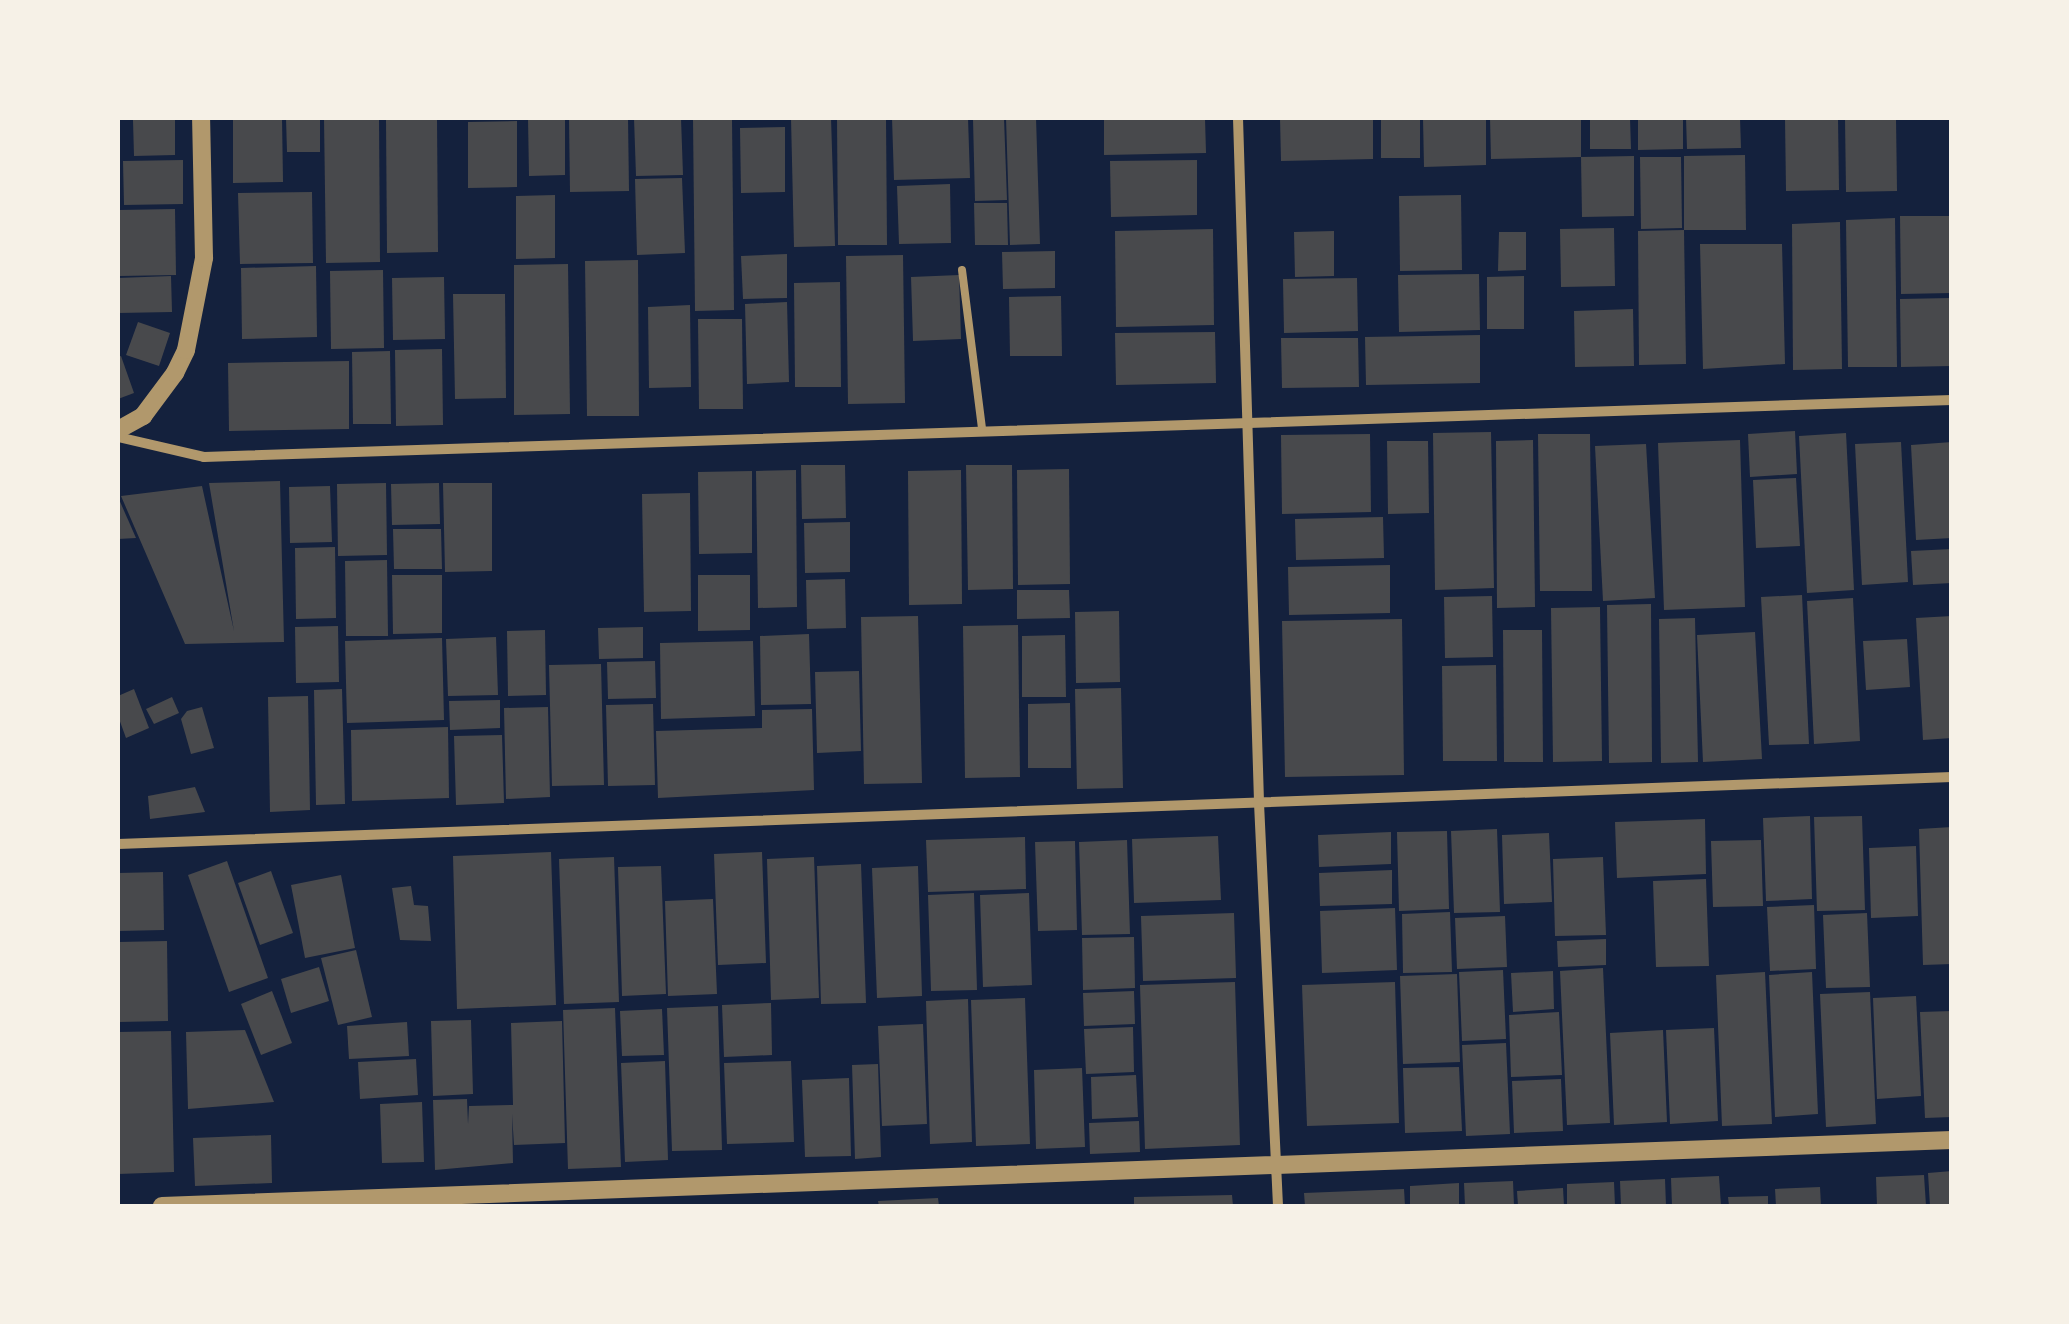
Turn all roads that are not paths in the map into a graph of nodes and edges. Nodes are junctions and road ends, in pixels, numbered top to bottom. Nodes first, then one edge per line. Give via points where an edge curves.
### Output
1 (201, 118) edge
2 (1238, 118) edge
3 (962, 270) dead end
4 (1952, 400) edge
5 (1245, 420) junction
6 (982, 429) junction
7 (118, 434) edge
8 (1952, 777) edge
9 (1259, 803) junction
10 (118, 844) edge
11 (1952, 1140) edge
12 (1276, 1163) junction
13 (162, 1206) edge
14 (1278, 1206) edge

1 - 7 street via 204,258 186,350 142,416
2 - 5 street
3 - 6 lane
4 - 5 street
5 - 6 street
5 - 9 street
6 - 7 street via 204,458
8 - 9 street
9 - 10 street
9 - 12 street
11 - 12 street
12 - 13 street
12 - 14 street

